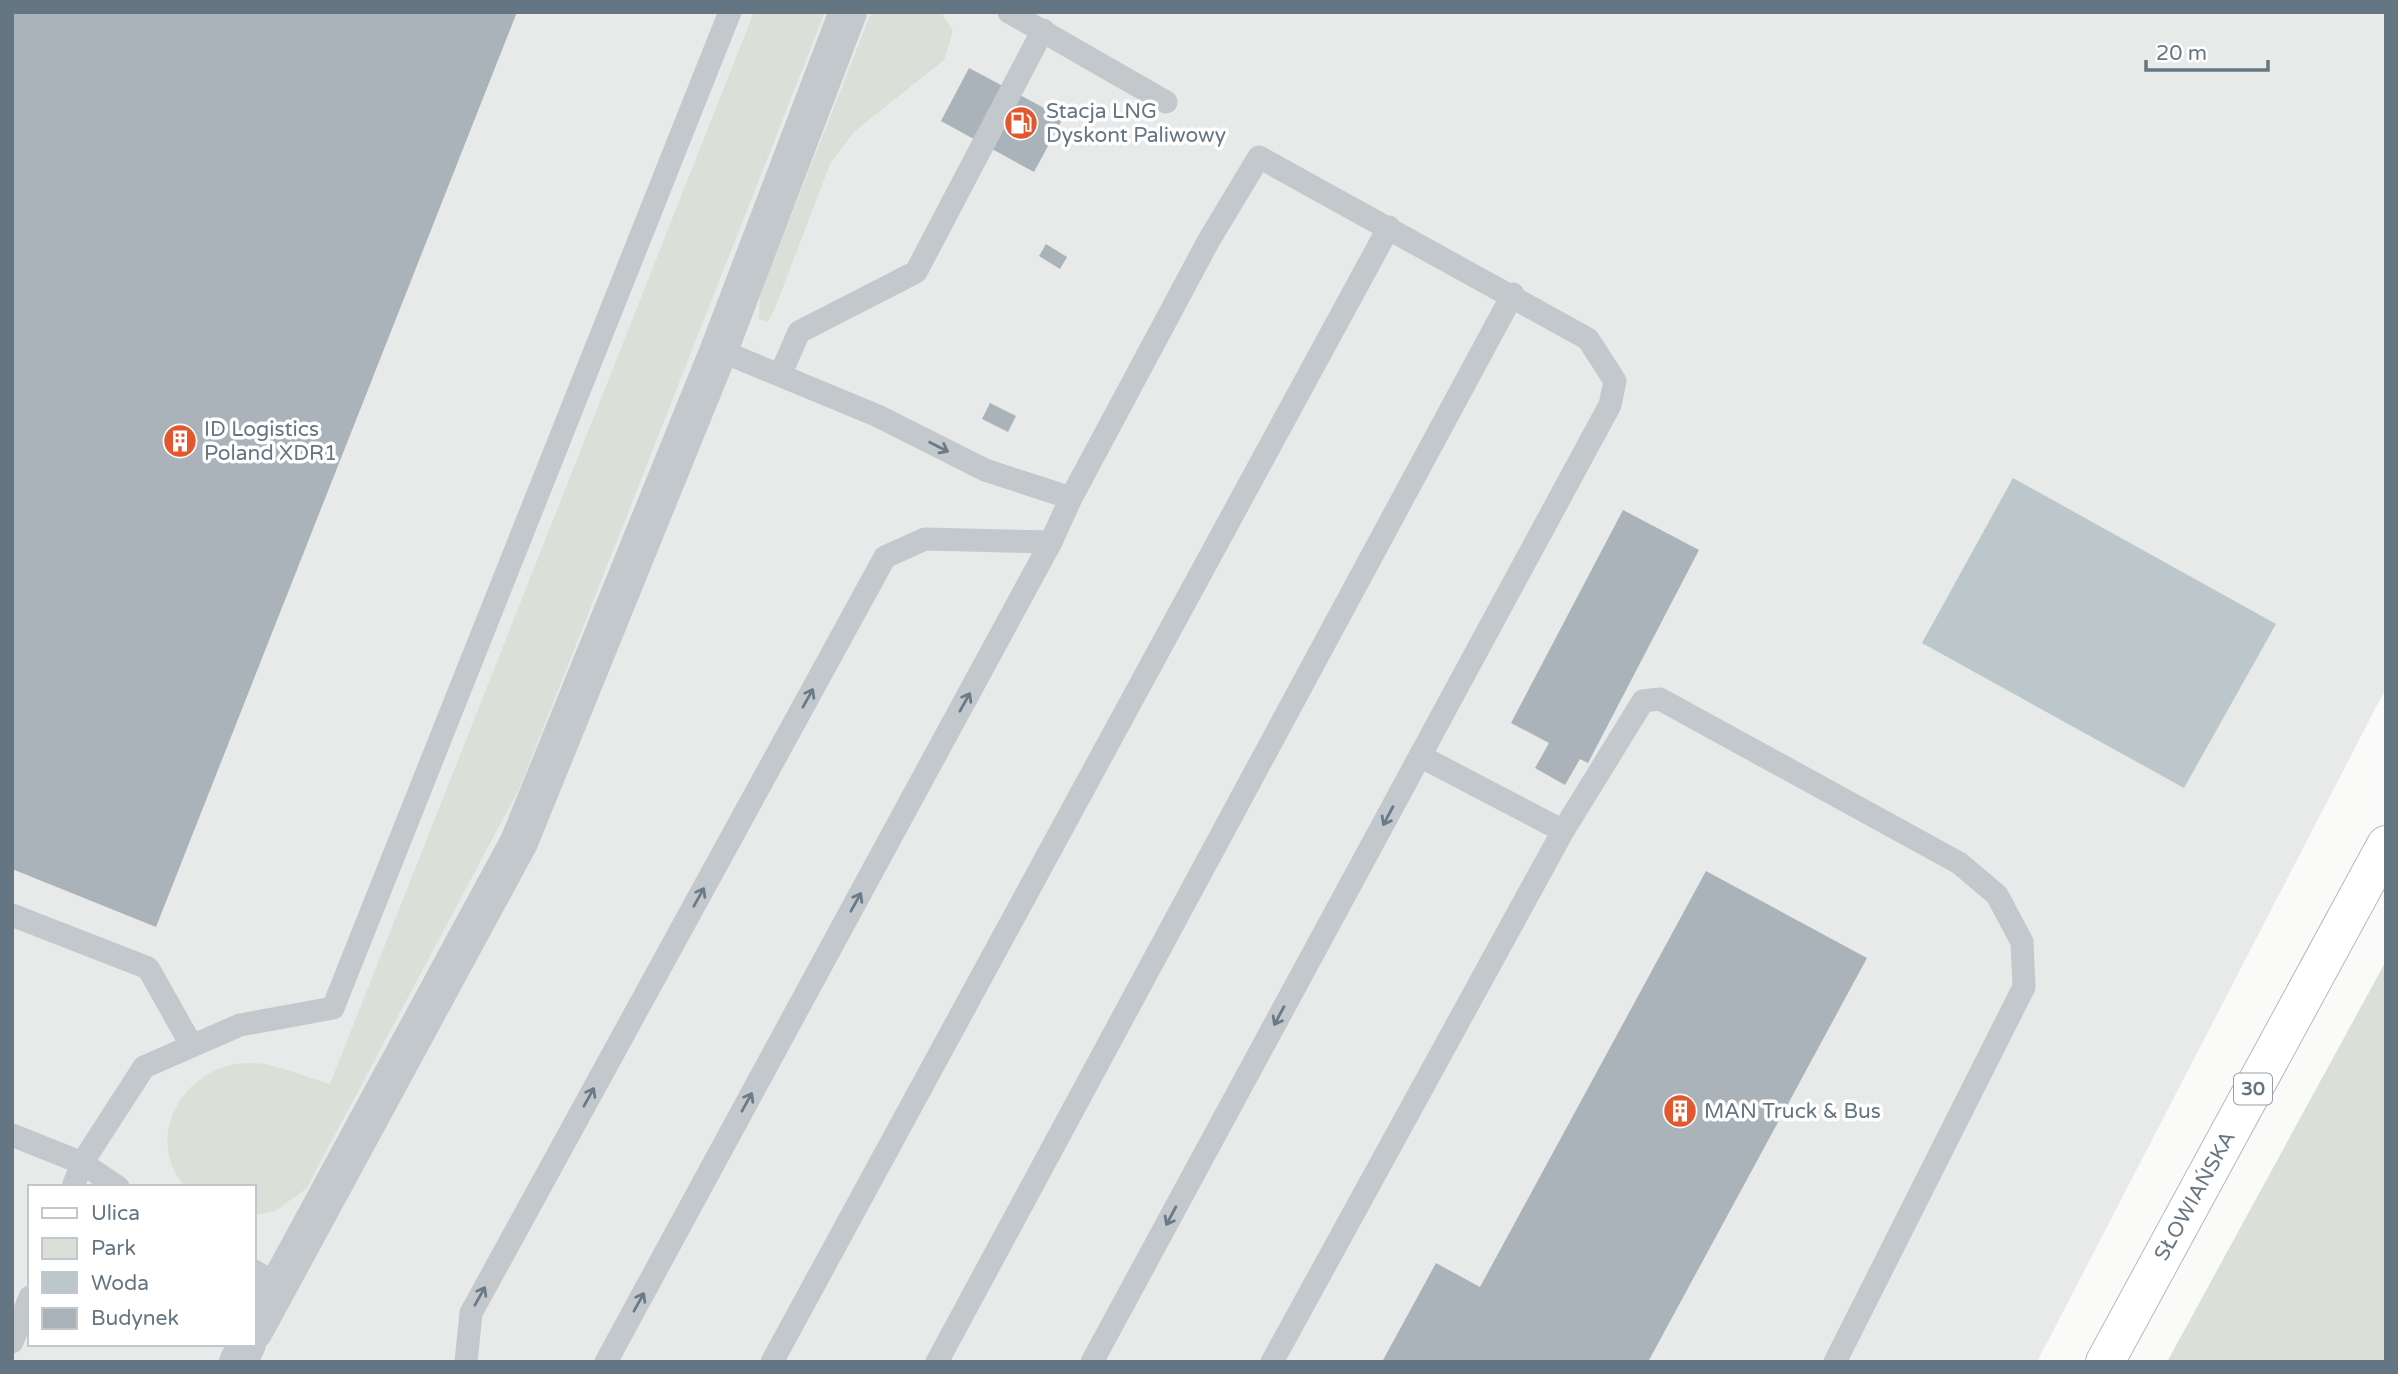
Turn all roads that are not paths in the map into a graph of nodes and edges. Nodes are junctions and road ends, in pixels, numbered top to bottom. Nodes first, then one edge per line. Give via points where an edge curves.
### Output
1 (730, 12) edge
2 (848, 12) edge
3 (1009, 12) edge
4 (1043, 30) junction
5 (1166, 102) dead end
6 (1389, 227) junction
7 (1513, 295) junction
8 (719, 350) junction
9 (781, 373) junction
10 (1071, 498) junction
11 (1051, 542) junction
12 (1420, 756) junction
13 (1563, 831) junction
14 (2386, 845) edge
15 (12, 915) edge
16 (192, 1046) junction
17 (12, 1135) edge
18 (82, 1163) junction
19 (74, 1185) edge
20 (115, 1185) edge
21 (266, 1278) edge
22 (28, 1302) edge
23 (256, 1322) edge
24 (12, 1342) edge
25 (246, 1346) edge
26 (238, 1362) edge
27 (466, 1362) edge
28 (606, 1362) edge
29 (772, 1362) edge
30 (937, 1362) edge
31 (1092, 1362) edge
32 (1272, 1362) edge
33 (1835, 1362) edge
34 (2105, 1362) edge

1 - 16 lane via 333,1008 240,1025
2 - 8 street
3 - 4 lane
4 - 5 lane
4 - 9 lane via 916,272 799,332
6 - 7 lane
6 - 10 lane via 1259,157 1209,240
6 - 29 lane
7 - 12 lane via 1588,339 1615,381 1610,405
7 - 30 lane
8 - 9 lane
8 - 21 street via 519,842
9 -> 10 lane via 985,470
10 - 11 lane
27 -> 11 lane via 471,1313 885,557 925,539
28 -> 11 lane
12 - 13 lane
12 -> 31 lane
13 - 32 lane
13 - 33 lane via 1643,701 1660,699 1959,863 1997,895 2022,942 2024,987
14 - 34 main road, SŁOWIAŃSKA / 30
15 - 16 lane via 148,968
16 - 18 lane via 144,1067
17 - 18 lane
18 - 19 lane
18 - 20 lane
21 - 23 street
22 - 24 lane
25 - 26 street

